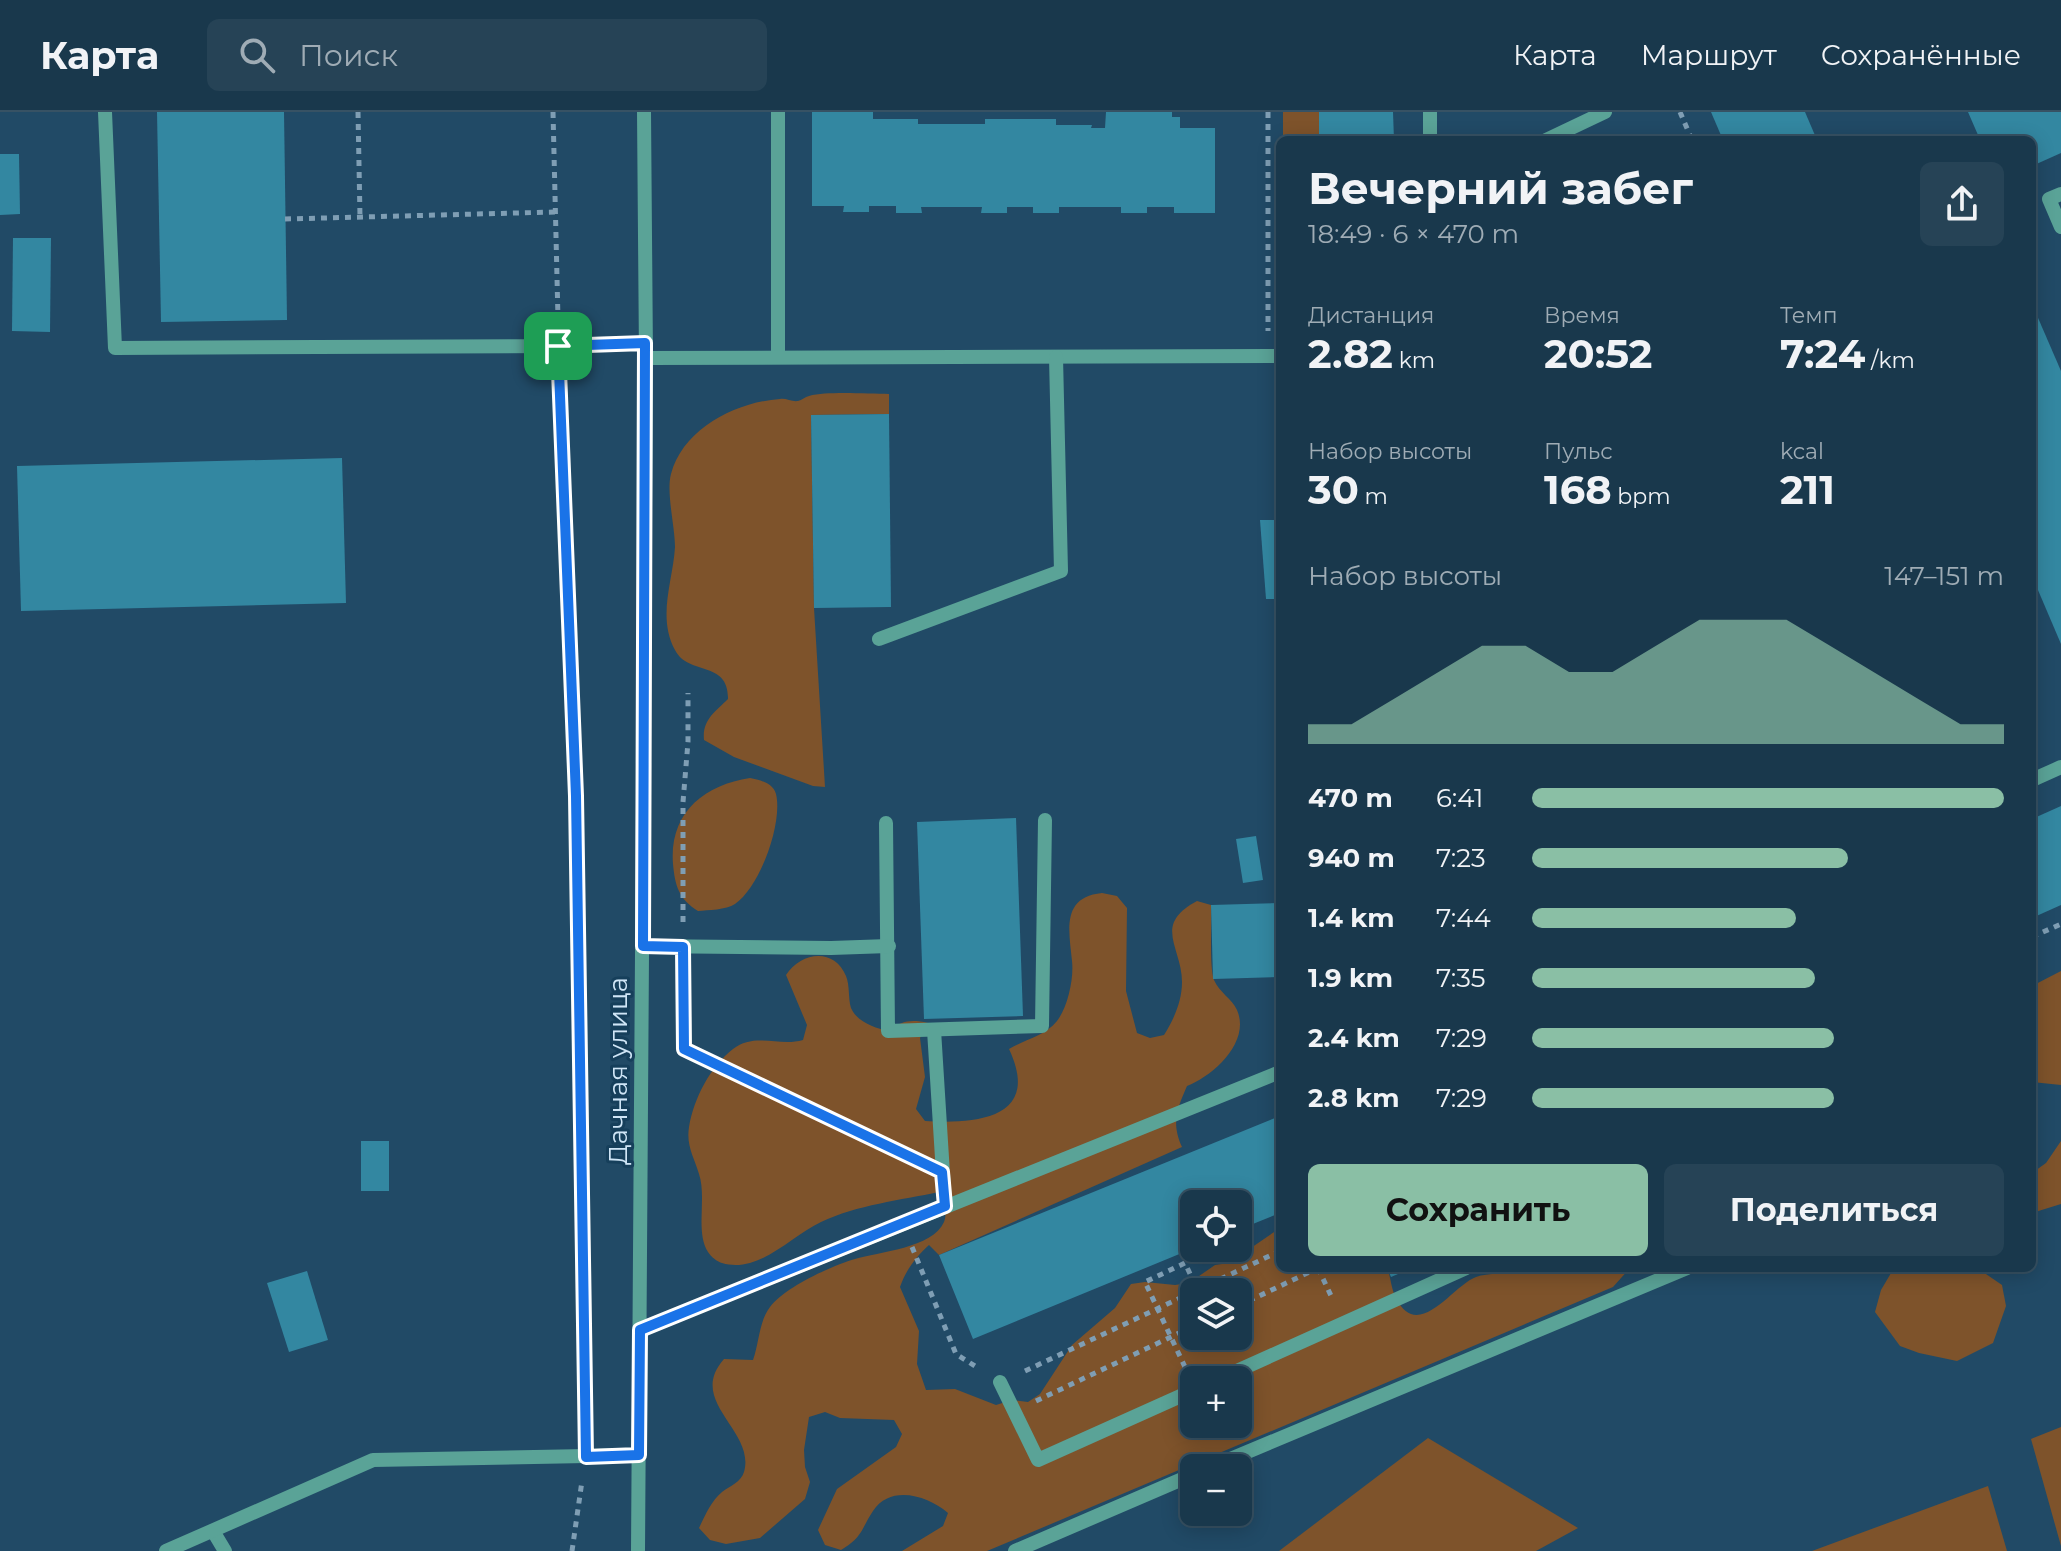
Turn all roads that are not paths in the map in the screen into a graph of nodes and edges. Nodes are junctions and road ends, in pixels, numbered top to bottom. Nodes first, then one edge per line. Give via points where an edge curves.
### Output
1 (105, 112) edge
2 (644, 112) edge
3 (778, 112) edge
4 (1430, 112) edge
5 (1605, 112) edge
6 (1430, 136) edge
7 (1554, 136) edge
8 (2061, 194) edge
9 (2061, 227) edge
10 (645, 350) junction
11 (1274, 356) edge
12 (778, 357) junction
13 (1056, 357) junction
14 (879, 639) dead end
15 (2061, 767) edge
16 (2036, 778) edge
17 (1045, 820) dead end
18 (886, 823) dead end
19 (643, 946) junction
20 (889, 946) junction
21 (934, 1030) junction
22 (1276, 1074) edge
23 (945, 1206) junction
24 (1457, 1272) edge
25 (1677, 1272) edge
26 (640, 1330) junction
27 (1248, 1366) edge
28 (1000, 1382) road end
29 (1180, 1396) edge
30 (1242, 1454) edge
31 (639, 1455) junction
32 (1180, 1480) edge
33 (213, 1531) junction
34 (166, 1551) edge
35 (225, 1551) edge
36 (638, 1551) edge
37 (1015, 1551) edge

1 - 10 street via 115,348
2 - 10 street, Дачная улица
3 - 12 street
4 - 6 street
5 - 7 street
8 - 9 street via 2049,199
10 - 12 street
10 - 19 street, Дачная улица
11 - 13 street
12 - 13 street
13 - 14 street via 1061,571
15 - 16 street
17 - 21 street via 1042,1026
18 - 20 street
19 - 20 street
19 - 26 street, Дачная улица
20 - 21 street via 888,1031
21 - 23 street
22 - 23 street
23 - 26 street
24 - 27 street
25 - 30 street
26 - 31 street, Дачная улица
28 - 29 street via 1038,1460
31 - 33 street via 373,1460
31 - 36 street, Дачная улица
32 - 37 street
33 - 34 street
33 - 35 street

